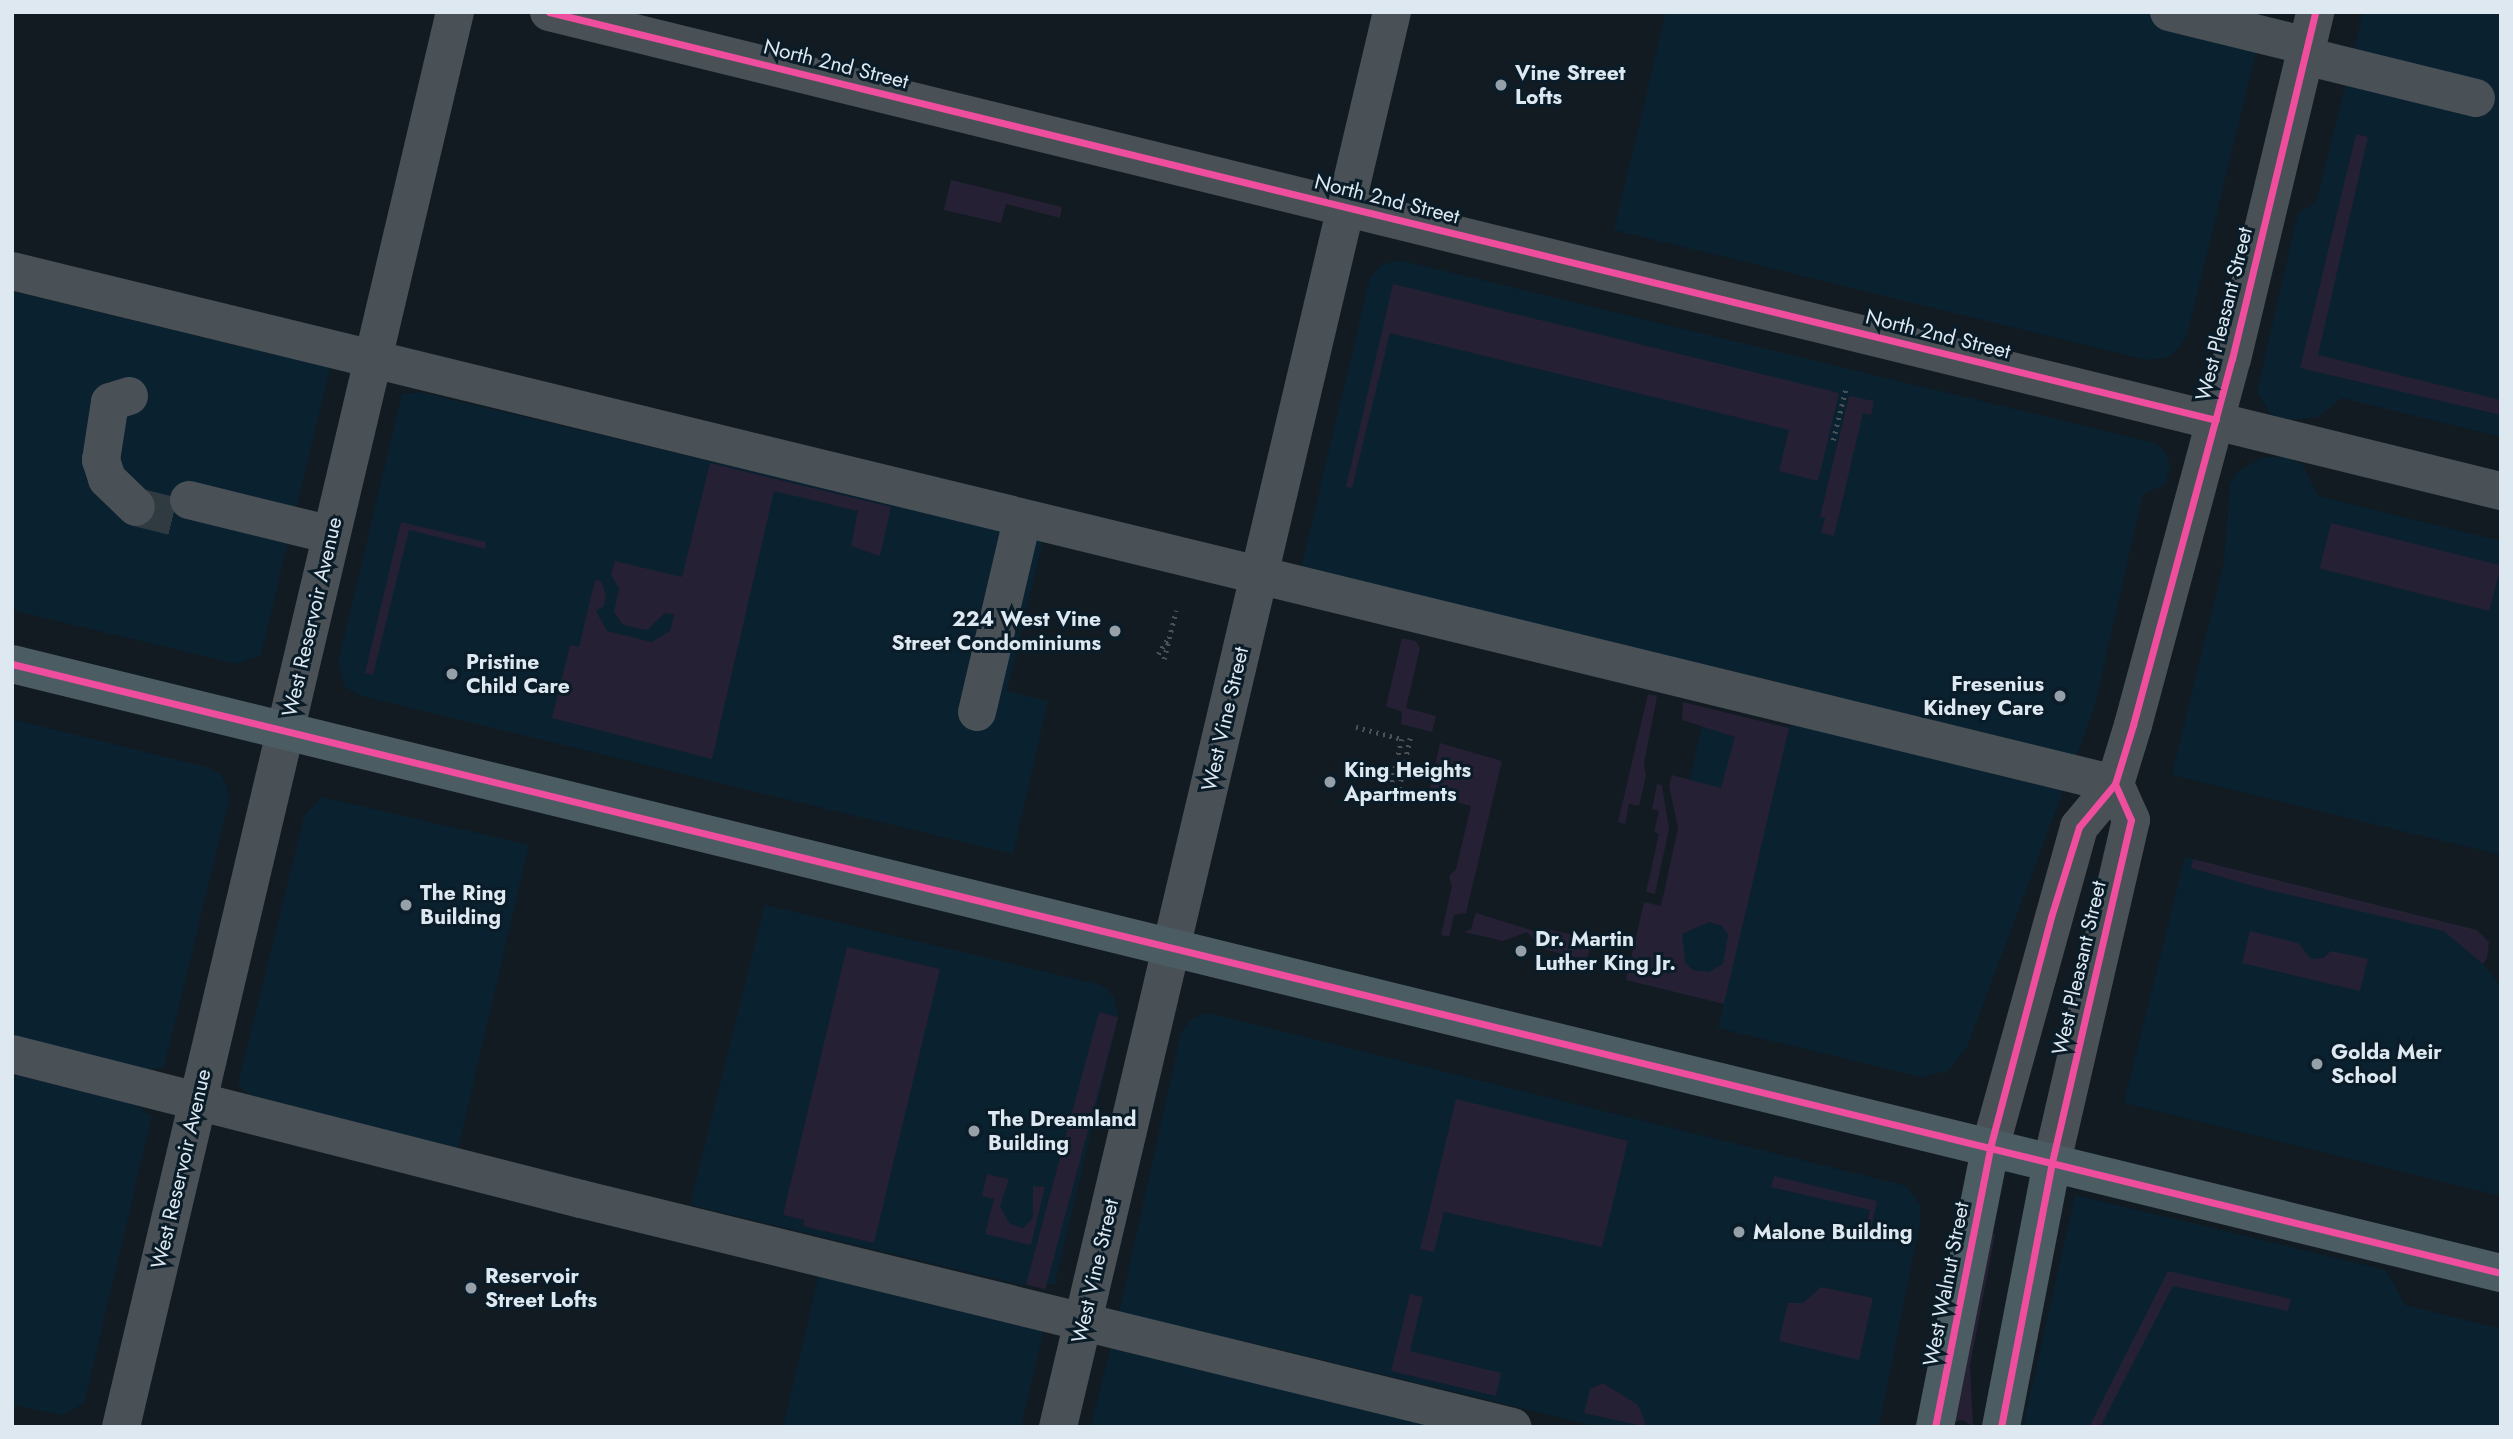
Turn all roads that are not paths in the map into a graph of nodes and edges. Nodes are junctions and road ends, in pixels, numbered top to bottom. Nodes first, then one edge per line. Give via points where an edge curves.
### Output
1 (455, 12) edge
2 (549, 12) edge
3 (1392, 12) edge
4 (2169, 12) edge
5 (2309, 38) edge
6 (2476, 98) dead end
7 (1345, 207) junction
8 (12, 271) edge
9 (373, 360) junction
10 (130, 396) dead end
11 (2216, 420) junction
12 (2501, 491) edge
13 (132, 496) tunnel mouth
14 (187, 510) tunnel mouth
15 (1023, 520) junction
16 (331, 535) junction
17 (1258, 578) junction
18 (12, 663) edge
19 (978, 712) dead end
20 (285, 730) junction
21 (2115, 784) junction
22 (1172, 947) junction
23 (12, 1054) edge
24 (198, 1100) junction
25 (1990, 1148) junction
26 (2052, 1162) junction
27 (2501, 1273) edge
28 (1083, 1323) junction
29 (121, 1427) edge
30 (1058, 1427) edge
31 (1513, 1427) edge
32 (1935, 1427) edge
33 (2001, 1427) edge

1 - 9 street, West Reservoir Avenue
2 - 7 street, North 2nd Street
3 - 7 street, West Vine Street
4 - 5 street
5 - 6 street
5 - 11 street, West Pleasant Street
7 - 11 street, North 2nd Street
7 - 17 street, West Vine Street
8 - 9 street
9 - 15 street
9 - 16 street, West Reservoir Avenue
10 - 13 street via 110,402 101,443 107,479
11 - 12 street, North 2nd Street
11 - 21 street, West Pleasant Street
14 - 16 street via 207,523 232,513
15 - 17 street
15 - 19 street
16 - 20 street, West Reservoir Avenue
17 - 21 street
17 - 22 street, West Vine Street
18 - 20 main road
20 - 22 main road
20 - 24 street, West Reservoir Avenue
21 - 25 street, West Pleasant Street via 2079,827
21 - 26 street, West Pleasant Street via 2131,820
22 - 25 main road
22 - 28 street, West Vine Street
23 - 24 street
24 - 28 street
24 - 29 street, West Reservoir Avenue
25 - 26 main road
25 - 32 main road, West Walnut Street
26 - 27 main road
26 - 33 main road
28 - 30 street, West Vine Street
28 - 31 street

